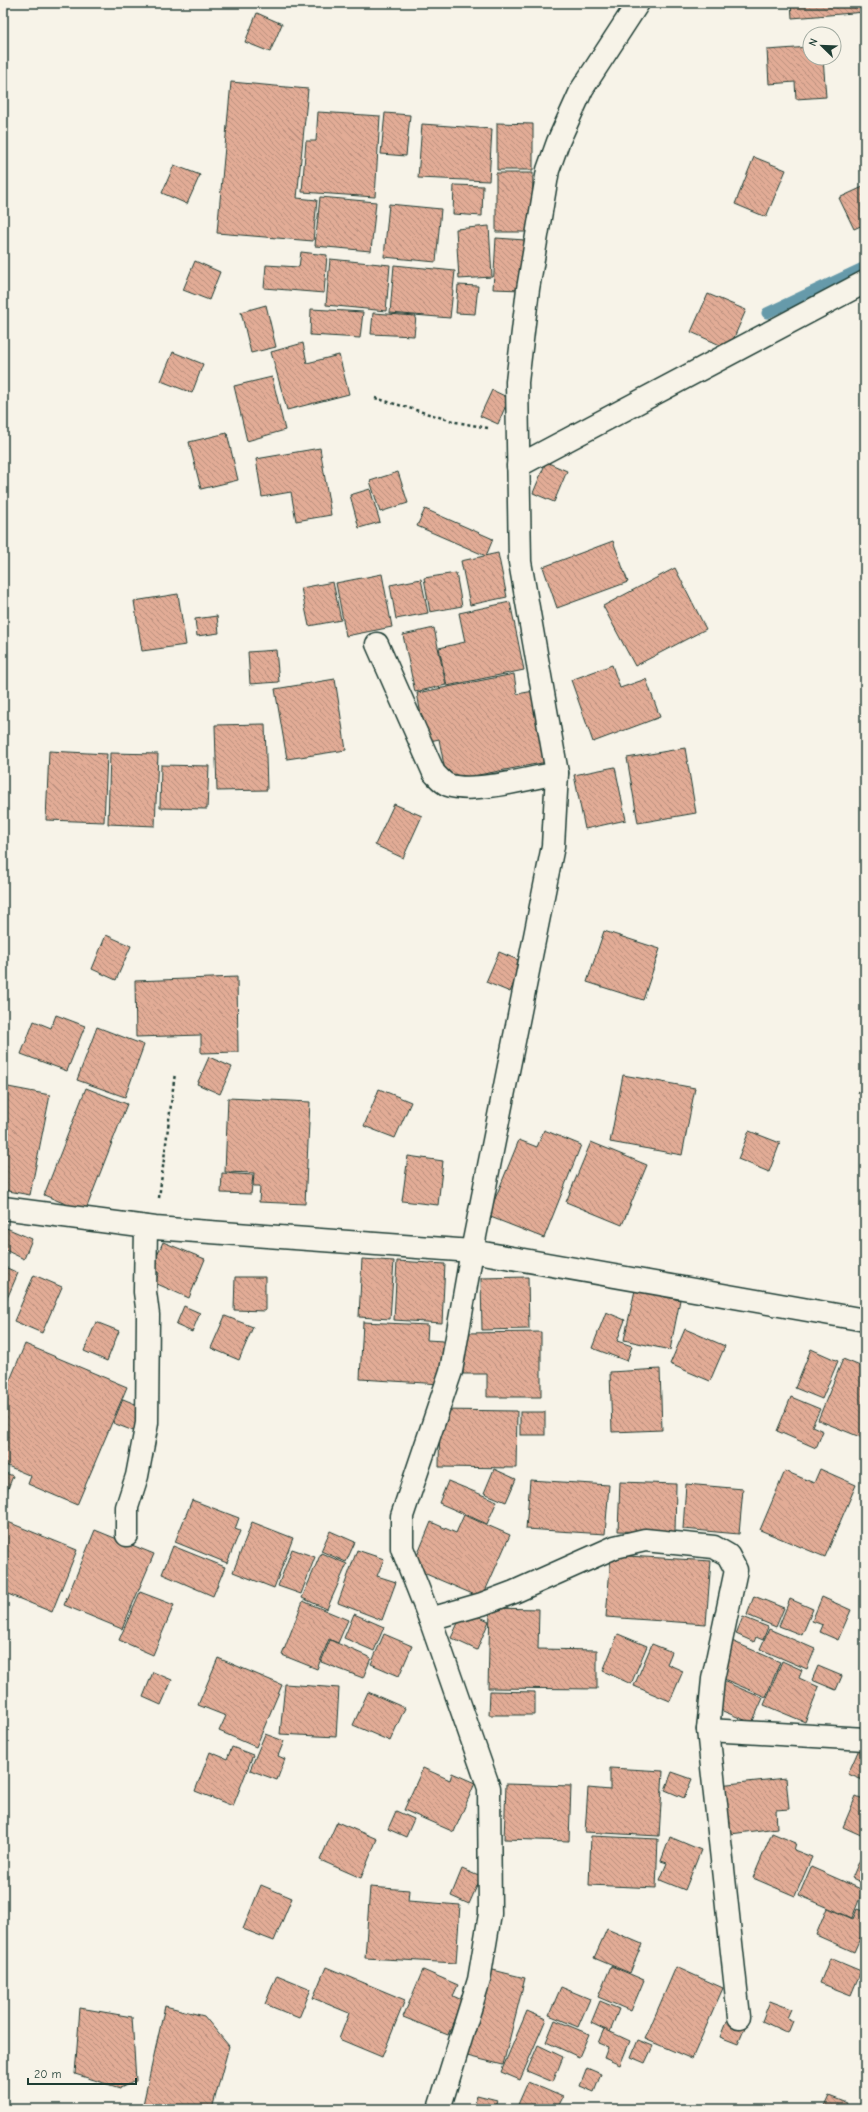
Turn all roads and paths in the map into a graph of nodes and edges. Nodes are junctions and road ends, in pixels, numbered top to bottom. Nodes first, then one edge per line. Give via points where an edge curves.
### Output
1 (638, 3) edge
2 (865, 282) edge
3 (375, 398) dead end
4 (518, 434) junction
5 (518, 466) junction
6 (377, 644) dead end
7 (557, 773) junction
8 (175, 1073) dead end
9 (3, 1208) edge
10 (150, 1228) junction
11 (472, 1251) junction
12 (865, 1320) edge
13 (127, 1534) dead end
14 (430, 1619) junction
15 (708, 1730) junction
16 (865, 1739) edge
17 (739, 2017) dead end
18 (439, 2109) edge

1 - 4 street via 582,89 548,170 528,289 517,382
2 - 5 street
3 - 4 path via 456,422
4 - 5 street
5 - 7 street via 520,562
6 - 7 street via 434,773 448,785 480,788
7 - 11 street via 553,846
8 - 10 path
9 - 10 street
10 - 11 street
10 - 13 street via 145,1292 148,1315 147,1423 128,1507
11 - 12 street
11 - 14 street via 451,1371 402,1516 402,1548
14 - 15 street via 482,1604 615,1548 645,1540 714,1547 728,1555 736,1570 713,1679
14 - 18 street via 489,1788 490,1914 480,1980
15 - 16 street
15 - 17 street

